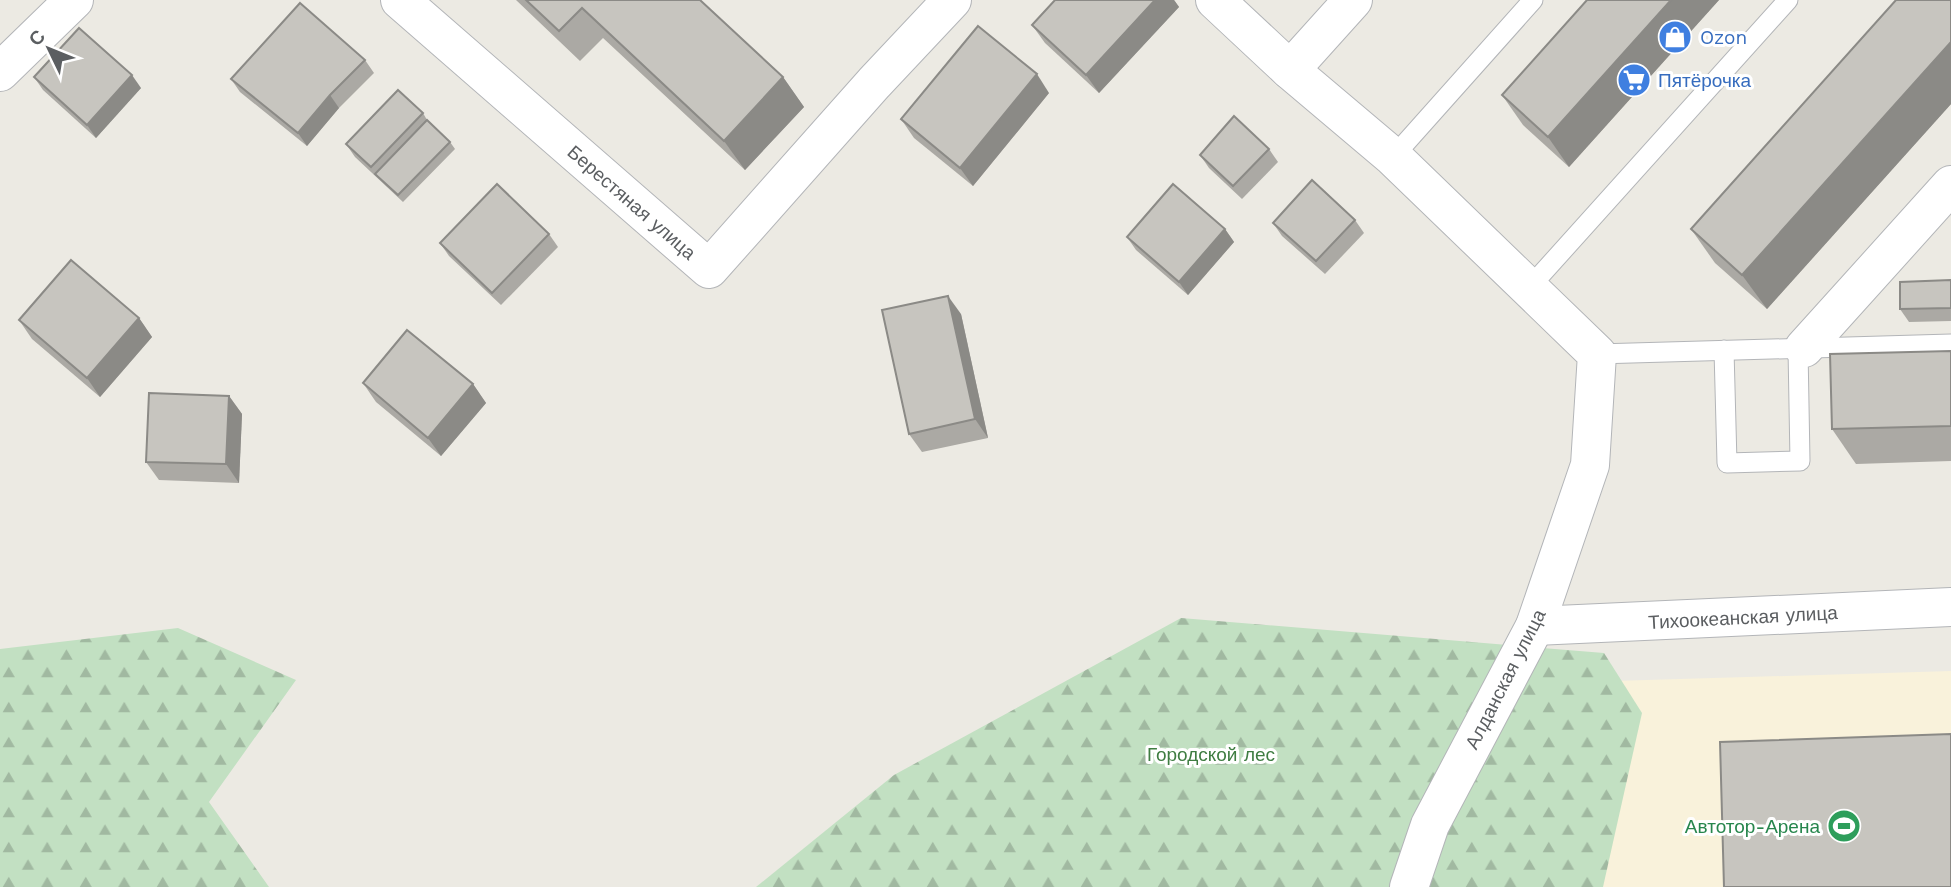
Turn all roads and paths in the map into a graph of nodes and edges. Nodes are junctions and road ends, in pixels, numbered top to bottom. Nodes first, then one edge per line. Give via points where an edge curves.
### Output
1 (74, 0) edge
2 (400, 0) edge
3 (952, 0) edge
4 (1215, 0) edge
5 (1353, 0) edge
6 (1533, 0) edge
7 (1788, 0) edge
8 (1290, 70) junction
9 (0, 72) edge
10 (1393, 156) junction
11 (1951, 185) edge
12 (1529, 288) junction
13 (1951, 344) edge
14 (1801, 348) junction
15 (1724, 350) junction
16 (1597, 354) junction
17 (1951, 607) edge
18 (1535, 626) junction
19 (1409, 887) edge

1 - 9 street
2 - 3 street, Берестяная улица via 709,269
4 - 8 street
5 - 8 street
6 - 10 lane
7 - 12 lane
8 - 10 street
10 - 12 street
11 - 14 street
12 - 16 street
13 - 14 lane
14 - 15 lane
14 - 15 lane via 1800,461 1727,463
15 - 16 lane
16 - 18 street, Алданская улица via 1590,465
17 - 18 street, Тихоокеанская улица
18 - 19 street, Алданская улица via 1430,825

